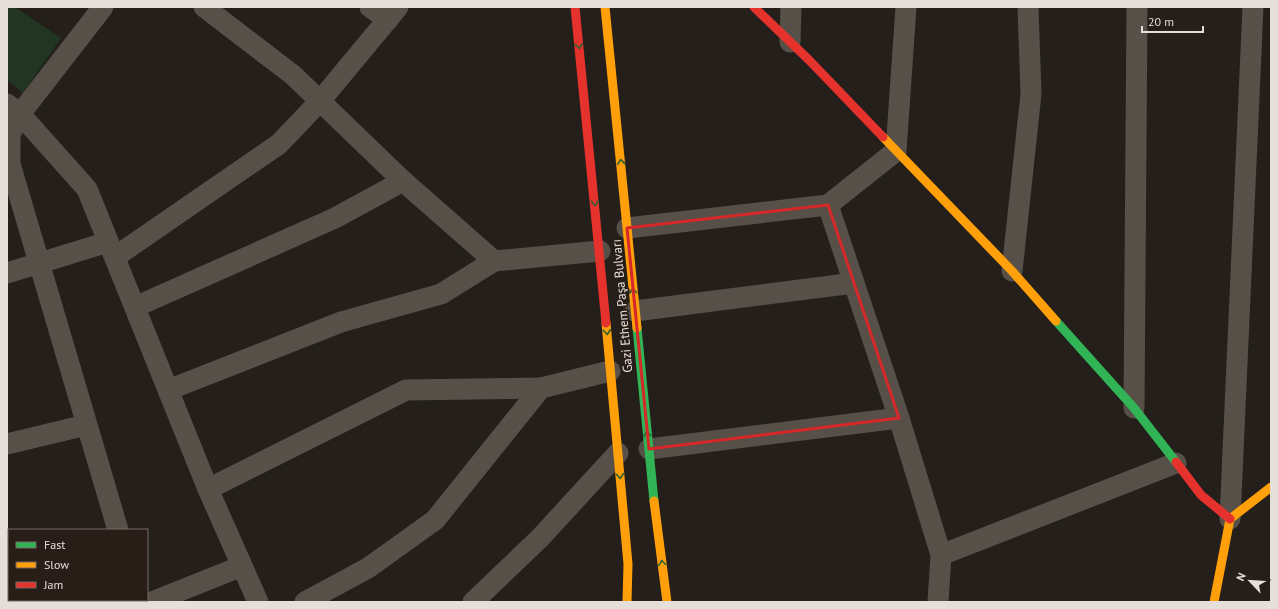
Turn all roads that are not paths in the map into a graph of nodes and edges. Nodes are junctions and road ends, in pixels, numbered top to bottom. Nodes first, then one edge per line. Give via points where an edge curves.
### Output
1 (103, 7) edge
2 (204, 7) edge
3 (370, 7) edge
4 (575, 7) edge
5 (605, 7) edge
6 (754, 7) edge
7 (791, 7) edge
8 (906, 7) edge
9 (1028, 7) edge
10 (1137, 7) edge
11 (1253, 7) edge
12 (393, 14) edge
13 (790, 42) junction
14 (320, 101) junction
15 (13, 109) edge
16 (896, 151) junction
17 (404, 181) junction
18 (828, 206) junction
19 (627, 228) junction
20 (111, 250) junction
21 (600, 251) junction
22 (494, 261) junction
23 (38, 264) junction
24 (1012, 271) junction
25 (7, 273) edge
26 (854, 283) junction
27 (135, 306) junction
28 (635, 311) junction
29 (610, 371) junction
30 (541, 388) junction
31 (168, 390) junction
32 (1134, 408) junction
33 (899, 418) junction
34 (86, 425) junction
35 (7, 444) edge
36 (649, 450) junction
37 (618, 453) junction
38 (1176, 463) junction
39 (208, 489) junction
40 (1268, 495) edge
41 (1230, 519) junction
42 (118, 529) edge
43 (941, 555) junction
44 (242, 566) junction
45 (152, 602) edge
46 (258, 602) edge
47 (305, 602) edge
48 (473, 602) edge
49 (627, 602) edge
50 (667, 602) edge
51 (938, 602) edge
52 (1214, 602) edge

1 - 15 street
2 - 14 street via 293,75
3 - 12 street
4 -> 21 main road, Gazi Ethem Paşa Bulvarı
19 -> 5 main road, Gazi Ethem Paşa Bulvarı
6 - 13 main road
7 - 13 street
8 - 16 street
9 - 24 street via 1030,94
10 - 32 street
11 - 41 street
12 - 14 street
13 - 16 main road
14 - 17 street
14 - 20 street via 280,144
15 - 20 street via 87,189
15 - 23 street via 10,164
16 - 18 street
16 - 24 main road
17 - 22 street
17 - 27 street via 335,218
18 - 19 street
18 - 26 street
28 -> 19 main road, Gazi Ethem Paşa Bulvarı
20 - 23 street
20 - 27 street
21 - 22 street
21 -> 29 main road, Gazi Ethem Paşa Bulvarı
22 - 31 street via 441,294 341,322
23 - 25 street
23 - 34 street
24 - 32 main road
26 - 28 street
26 - 33 street
27 - 31 street
36 -> 28 main road, Gazi Ethem Paşa Bulvarı
29 - 30 street
29 - 37 main road, Gazi Ethem Paşa Bulvarı
30 - 39 street via 406,390
30 - 47 street via 435,520 368,568
31 - 39 street
32 - 38 main road
33 - 36 street
33 - 43 street
34 - 35 street
34 - 42 street
50 -> 36 main road, Gazi Ethem Paşa Bulvarı
37 - 48 street via 540,538
37 -> 49 main road, Gazi Ethem Paşa Bulvarı via 628,564
38 - 41 main road via 1201,495
38 - 43 street
39 - 44 street
40 - 41 main road
41 - 52 main road
43 - 51 street
44 - 45 street
44 - 46 street

